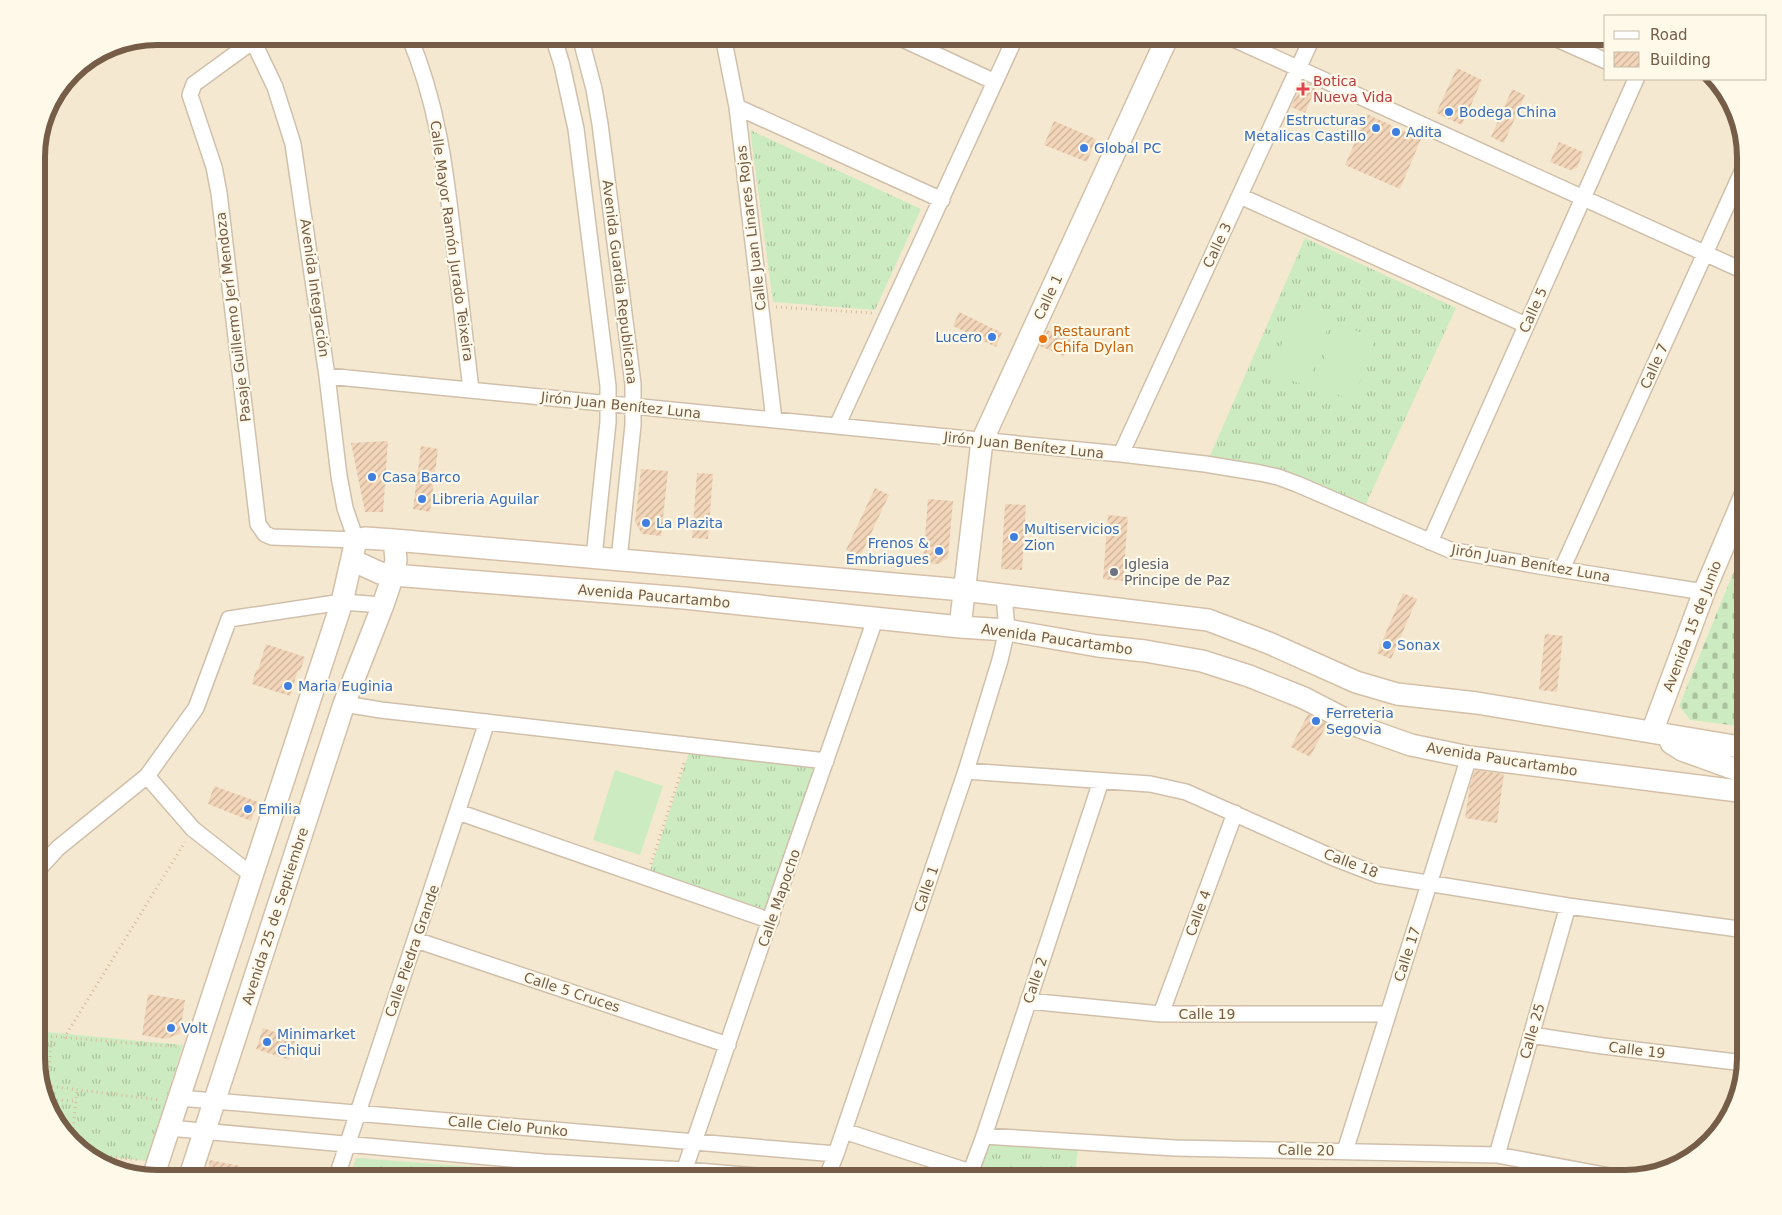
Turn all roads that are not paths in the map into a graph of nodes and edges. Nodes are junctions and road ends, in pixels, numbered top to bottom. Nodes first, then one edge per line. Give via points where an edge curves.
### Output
1 (247, 45) edge
2 (259, 45) edge
3 (413, 45) edge
4 (556, 45) edge
5 (582, 45) edge
6 (725, 45) edge
7 (915, 45) edge
8 (1012, 45) edge
9 (1164, 45) edge
10 (1246, 45) edge
11 (1309, 45) edge
12 (1570, 45) edge
13 (1604, 60) edge
14 (1298, 69) junction
15 (1636, 80) edge
16 (995, 82) junction
17 (737, 107) junction
18 (1737, 182) edge
19 (1240, 196) junction
20 (1583, 198) junction
21 (942, 200) junction
22 (1704, 254) junction
23 (1737, 268) edge
24 (1526, 325) junction
25 (327, 376) junction
26 (471, 390) junction
27 (609, 404) junction
28 (634, 406) junction
29 (774, 420) junction
30 (837, 426) junction
31 (982, 441) junction
32 (1121, 454) junction
33 (1737, 514) edge
34 (394, 540) junction
35 (1430, 542) junction
36 (354, 550) junction
37 (594, 557) junction
38 (619, 560) junction
39 (1562, 569) junction
40 (393, 575) junction
41 (964, 590) junction
42 (1704, 592) junction
43 (1004, 595) junction
44 (342, 602) junction
45 (383, 605) junction
46 (876, 617) junction
47 (960, 627) junction
48 (1007, 630) junction
49 (344, 704) junction
50 (487, 722) junction
51 (1652, 732) junction
52 (1737, 746) edge
53 (1469, 757) junction
54 (826, 761) junction
55 (1737, 769) edge
56 (966, 771) junction
57 (147, 776) junction
58 (1101, 781) junction
59 (1737, 791) edge
60 (458, 812) junction
61 (1235, 812) junction
62 (45, 862) edge
63 (253, 876) junction
64 (1429, 884) junction
65 (1568, 906) junction
66 (771, 921) junction
67 (1737, 929) edge
68 (416, 940) junction
69 (1028, 1001) junction
70 (1161, 1014) junction
71 (1388, 1014) junction
72 (1531, 1035) junction
73 (728, 1045) junction
74 (1737, 1062) edge
75 (172, 1099) junction
76 (215, 1101) junction
77 (357, 1113) junction
78 (169, 1128) junction
79 (844, 1131) junction
80 (205, 1132) junction
81 (984, 1136) junction
82 (693, 1142) junction
83 (347, 1144) junction
84 (1344, 1151) junction
85 (836, 1154) junction
86 (1497, 1155) junction
87 (544, 1162) junction
88 (156, 1168) edge
89 (192, 1170) edge
90 (339, 1170) edge
91 (541, 1170) edge
92 (637, 1170) edge
93 (684, 1170) edge
94 (830, 1170) edge
95 (955, 1170) edge
96 (971, 1170) edge
97 (1581, 1170) edge

1 - 36 street, Pasaje Guillermo Jerí Mendoza via 194,84 190,95 214,167 219,193 258,524 265,534 272,537
2 - 25 street, Avenida Integración via 294,144
3 - 26 street, Calle Mayor Ramón Jurado Teixeira via 431,99 442,150
4 - 27 street, Avenida Guardia Republicana via 576,129
5 - 28 street, Avenida Guardia Republicana via 600,124
6 - 17 street, Calle Juan Linares Rojas
7 - 16 street
8 - 16 street
9 - 31 main road, Calle 1
10 - 14 street
11 - 14 street, Calle 3
12 - 13 street
14 - 19 street, Calle 3
14 - 20 street
15 - 20 street, Calle 5
16 - 21 street
17 - 21 street
17 - 29 street, Calle Juan Linares Rojas
18 - 22 street, Calle 7
19 - 24 street
19 - 32 street, Calle 3
20 - 22 street
20 - 24 street, Calle 5
21 - 30 street
22 - 23 street
22 - 39 street, Calle 7
24 - 35 street, Calle 5
25 - 26 street, Jirón Juan Benítez Luna
25 - 36 street, Avenida Integración via 341,484
26 - 27 street, Jirón Juan Benítez Luna
27 - 28 street, Jirón Juan Benítez Luna
27 - 37 street, Avenida Guardia Republicana
28 - 29 street, Jirón Juan Benítez Luna
28 - 38 street, Avenida Guardia Republicana
29 - 30 street, Jirón Juan Benítez Luna
30 - 31 street, Jirón Juan Benítez Luna
31 - 32 street, Jirón Juan Benítez Luna
31 - 41 main road, Calle 1
32 - 35 street, Jirón Juan Benítez Luna via 1205,464 1278,478
33 - 42 main road, Avenida 15 de Junio
34 - 36 main road via 365,538
34 - 37 main road
34 - 40 main road, Avenida 25 de Septiembre via 396,560
35 - 39 street, Jirón Juan Benítez Luna via 1450,550
36 - 40 main road, Avenida Paucartambo via 380,573
36 - 44 main road
37 - 38 main road
38 - 41 main road
39 - 42 street, Jirón Juan Benítez Luna
40 - 45 main road, Avenida 25 de Septiembre
40 - 46 main road, Avenida Paucartambo
41 - 43 main road
41 - 47 main road, Calle 1
42 - 51 main road, Avenida 15 de Junio
43 - 48 street, Calle 1
43 - 51 main road via 1208,620 1356,682 1397,694 1477,703
44 - 45 street
44 - 57 street via 230,619 196,708
44 - 63 main road
45 - 49 main road, Avenida 25 de Septiembre
46 - 47 main road, Avenida Paucartambo
46 - 54 street, Calle Mapocho
47 - 48 main road, Avenida Paucartambo
48 - 53 main road, Avenida Paucartambo via 1202,661 1304,698 1360,727 1411,745
48 - 56 street, Calle 1
49 - 50 street
49 - 76 main road, Avenida 25 de Septiembre
50 - 54 street
50 - 60 street, Calle Piedra Grande
51 - 52 main road
51 - 55 main road via 1682,750
53 - 59 main road, Avenida Paucartambo
53 - 64 street, Calle 17
54 - 66 street, Calle Mapocho
56 - 58 street, Calle 18
56 - 79 street, Calle 1
57 - 62 street
57 - 63 street via 193,829
58 - 61 street, Calle 18 via 1150,784 1186,792
58 - 69 street, Calle 2
60 - 66 street
60 - 68 street, Calle Piedra Grande
61 - 64 street, Calle 18 via 1378,875
61 - 70 street, Calle 4
63 - 75 main road via 197,1042
64 - 65 street, Calle 18
64 - 71 street, Calle 17
65 - 67 street, Calle 18
65 - 72 street, Calle 25
66 - 73 street, Calle Mapocho
68 - 73 street, Calle 5 Cruces
68 - 77 street, Calle Piedra Grande
69 - 70 street, Calle 19
69 - 81 street, Calle 2
70 - 71 street, Calle 19
71 - 84 street, Calle 17
72 - 74 street, Calle 19
72 - 86 street, Calle 25
73 - 82 street, Calle Mapocho
75 - 76 street, Calle Cielo Punko
75 - 78 main road
76 - 77 street, Calle Cielo Punko
76 - 80 main road, Avenida 25 de Septiembre
77 - 82 street, Calle Cielo Punko
77 - 83 street, Calle Piedra Grande
78 - 80 street
78 - 88 main road
79 - 85 street, Calle 1
79 - 95 street
80 - 83 street
80 - 89 main road, Avenida 25 de Septiembre
81 - 84 street, Calle 20 via 1175,1148
81 - 96 street, Calle 2
82 - 85 street, Calle Cielo Punko
82 - 93 street, Calle Mapocho
83 - 87 street
83 - 90 street, Calle Piedra Grande
84 - 86 street, Calle 20
85 - 94 street, Calle 1
86 - 97 street, Calle 20
87 - 91 street
87 - 92 street

